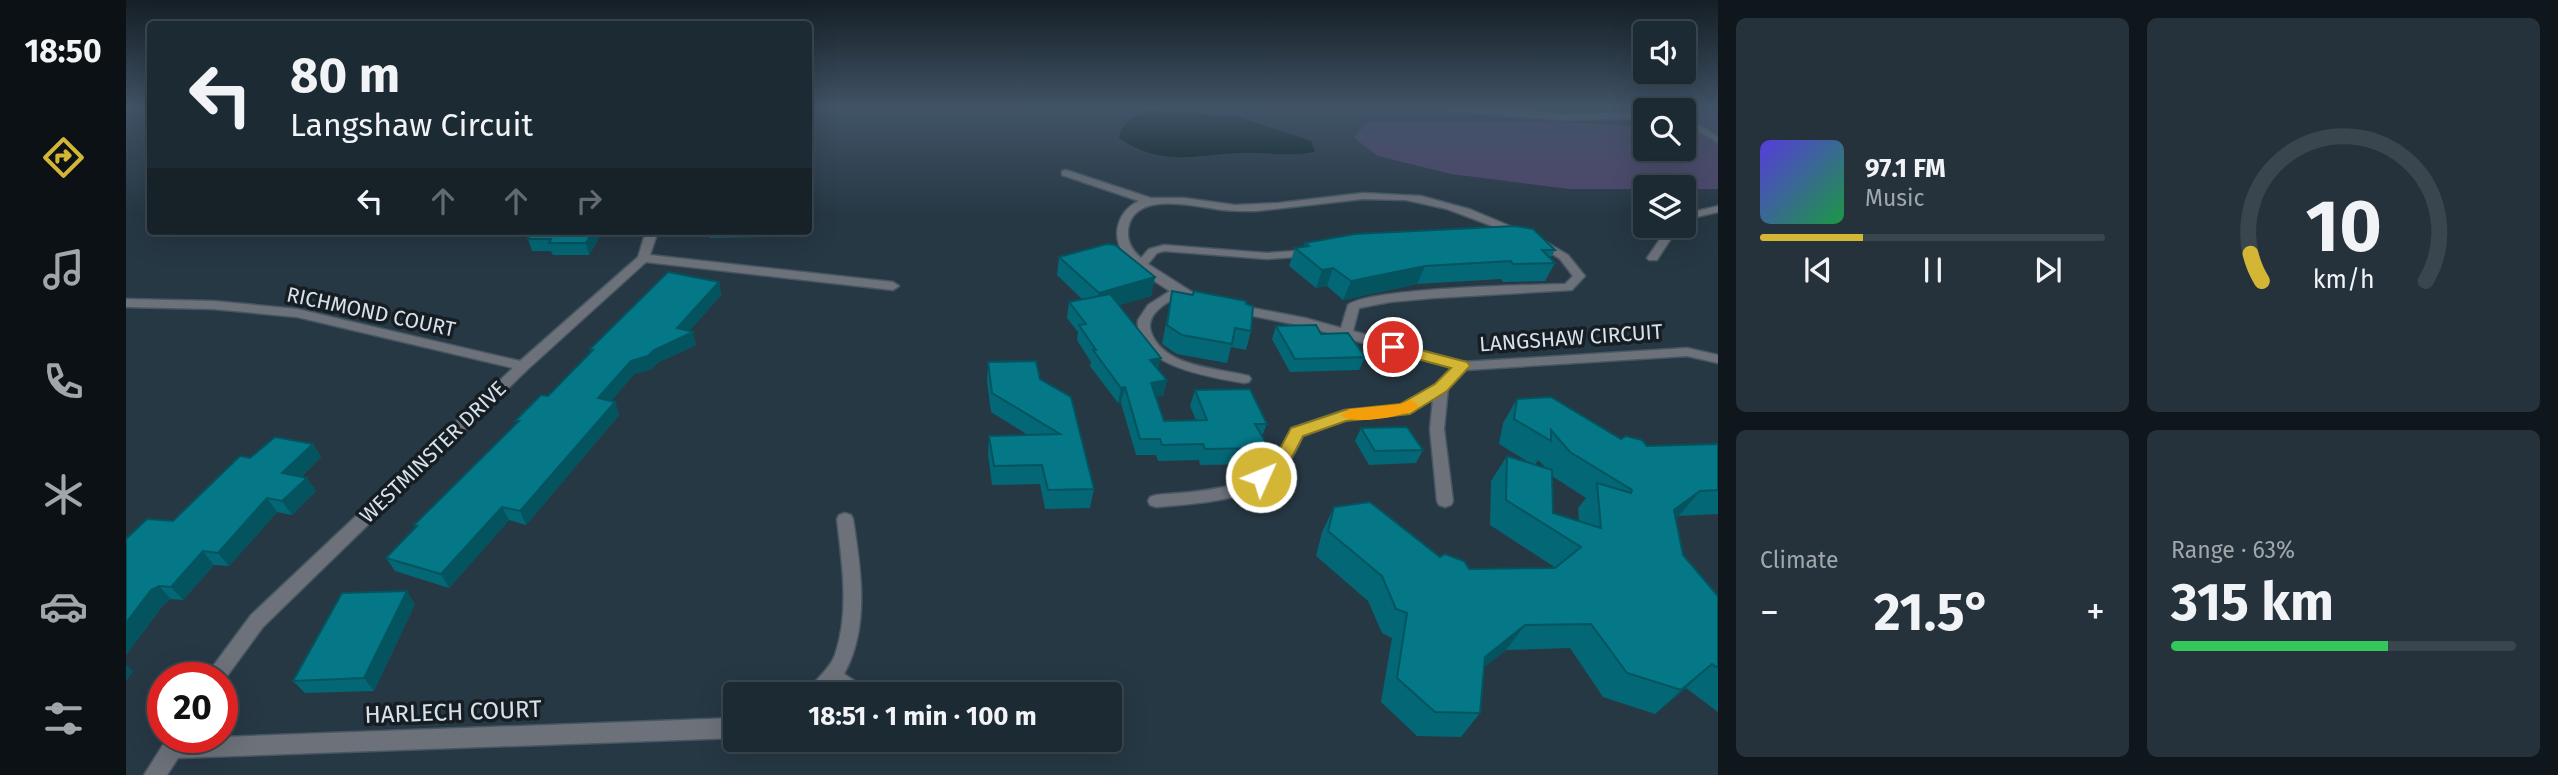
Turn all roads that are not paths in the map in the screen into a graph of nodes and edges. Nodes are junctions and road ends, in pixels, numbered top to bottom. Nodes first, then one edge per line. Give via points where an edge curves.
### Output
1 (1066, 173) dead end
2 (1151, 202) junction
3 (1718, 209) edge
4 (1696, 214) edge
5 (1520, 232) junction
6 (651, 235) edge
7 (1494, 235) edge
8 (1666, 238) edge
9 (1323, 251) edge
10 (643, 258) junction
11 (1653, 258) dead end
12 (1143, 264) junction
13 (893, 286) dead end
14 (1178, 292) junction
15 (126, 303) edge
16 (1346, 333) junction
17 (1718, 359) edge
18 (523, 366) junction
19 (1462, 366) junction
20 (1244, 379) dead end
21 (1441, 387) junction
22 (1156, 501) dead end
23 (1445, 501) dead end
24 (845, 519) dead end
25 (226, 662) edge
26 (832, 677) junction
27 (828, 682) edge
28 (840, 682) edge
29 (723, 728) edge
30 (238, 740) edge
31 (169, 753) edge
32 (155, 775) edge

1 - 2 street
2 - 5 street via 1238,208 1374,195 1407,197 1437,202
2 - 12 street, LANGSHAW CIRCUIT via 1135,207 1122,231 1121,251
3 - 4 street
5 - 7 street
5 - 16 street via 1564,257 1578,276 1568,287 1434,294 1354,305
6 - 10 street, WESTMINSTER DRIVE
8 - 11 street
9 - 12 street via 1267,256 1164,247 1153,251
10 - 13 street
10 - 18 street, WESTMINSTER DRIVE
12 - 14 street, LANGSHAW CIRCUIT
14 - 16 street, LANGSHAW CIRCUIT
14 - 20 street via 1144,317 1143,327 1152,345 1184,365
15 - 18 street, RICHMOND COURT via 297,313
16 - 19 street, LANGSHAW CIRCUIT
17 - 19 street, LANGSHAW CIRCUIT via 1686,352
18 - 25 street, WESTMINSTER DRIVE via 257,621
19 - 21 street
21 - 22 street via 1404,410 1345,415 1297,432 1281,462 1240,488
21 - 23 street via 1437,429
24 - 26 street via 852,612 844,655
26 - 27 street
26 - 28 street
29 - 30 street, HARLECH COURT
31 - 32 street

